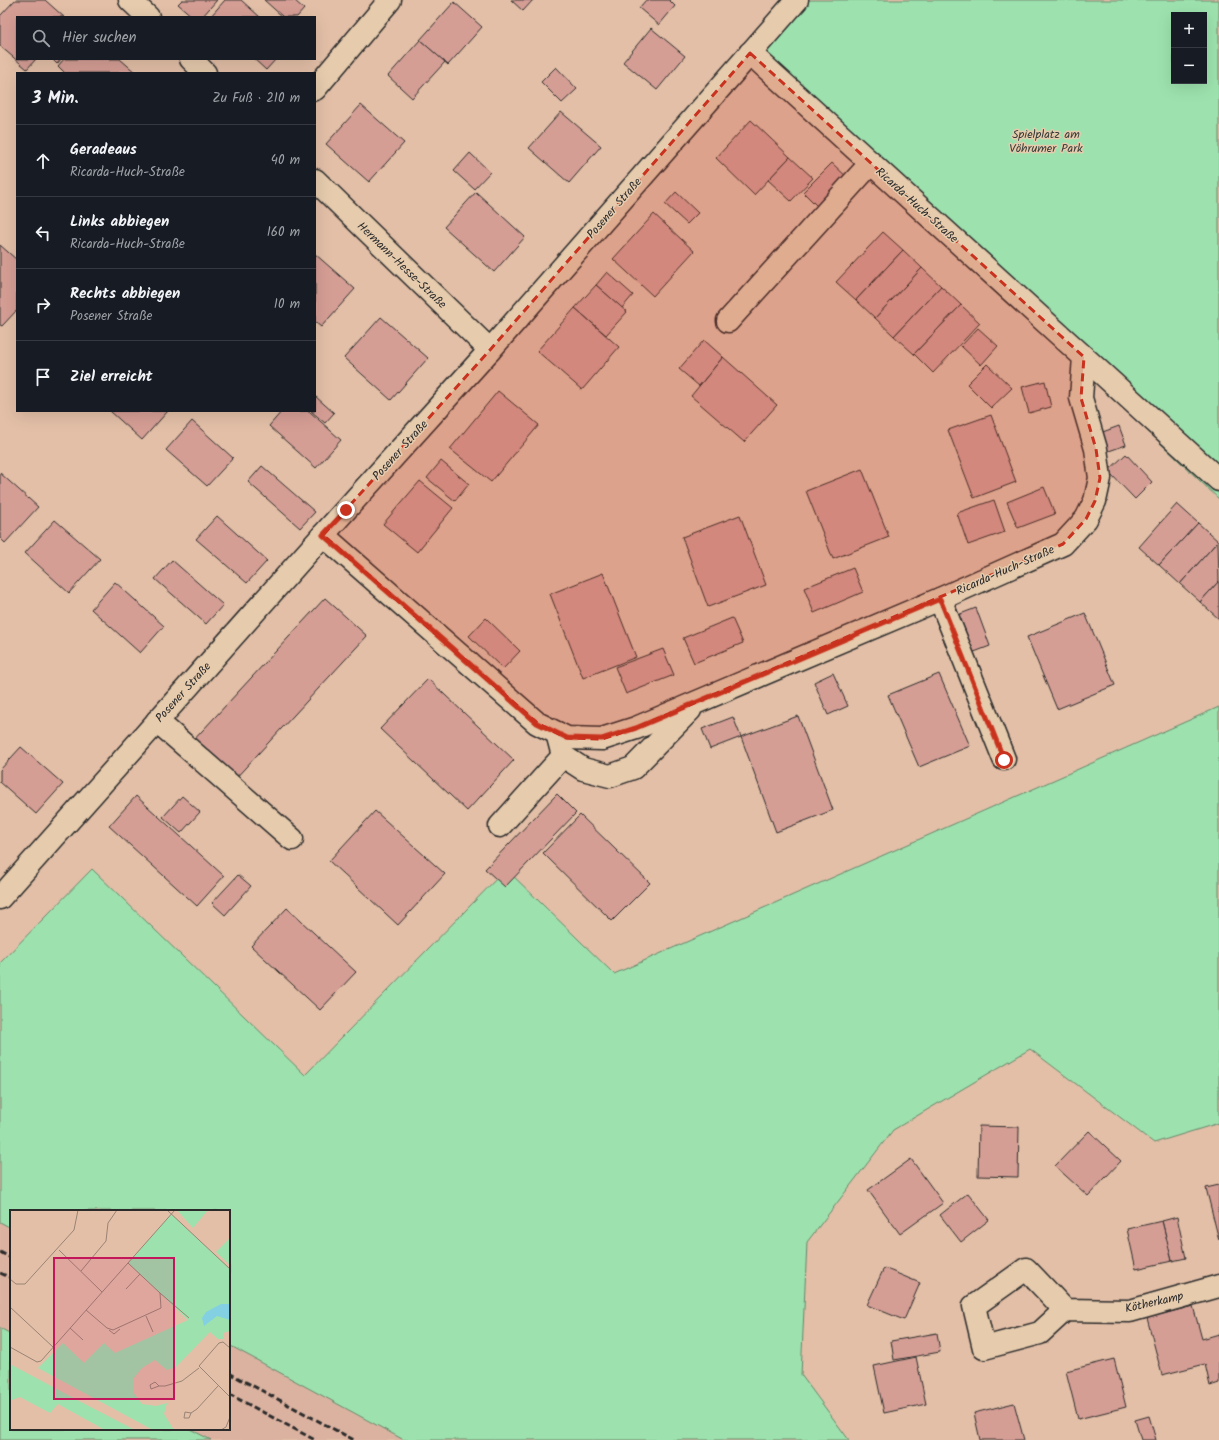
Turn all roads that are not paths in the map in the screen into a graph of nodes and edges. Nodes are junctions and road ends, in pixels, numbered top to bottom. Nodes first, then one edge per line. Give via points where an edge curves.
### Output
1 (130, 0) edge
2 (390, 0) edge
3 (797, 0) edge
4 (147, 16) edge
5 (750, 53) junction
6 (192, 60) edge
7 (204, 72) edge
8 (316, 88) edge
9 (871, 163) junction
10 (316, 181) edge
11 (728, 322) dead end
12 (490, 350) junction
13 (1084, 358) junction
14 (1219, 480) edge
15 (323, 535) junction
16 (940, 599) junction
17 (698, 701) junction
18 (158, 721) junction
19 (557, 733) junction
20 (563, 756) junction
21 (1004, 760) dead end
22 (500, 826) dead end
23 (292, 839) dead end
24 (0, 898) edge
25 (1219, 1286) edge
26 (1065, 1310) dead end

1 - 4 street
2 - 8 street
3 - 5 street, Posener Straße
5 - 9 street, Ricarda-Huch-Straße
5 - 12 street, Posener Straße
6 - 7 street
9 - 11 street
9 - 13 street, Ricarda-Huch-Straße
10 - 12 street, Hermann-Hesse-Straße
12 - 15 street, Posener Straße
13 - 14 street, Ricarda-Huch-Straße
13 - 16 street, Ricarda-Huch-Straße via 1081,398 1096,449 1100,478 1095,501 1086,519 1063,544
15 - 18 street, Posener Straße
15 - 19 street, Ricarda-Huch-Straße via 537,723
16 - 17 street, Ricarda-Huch-Straße
16 - 21 street
17 - 19 street, Ricarda-Huch-Straße via 636,728 602,739 567,738
17 - 20 street via 633,768 610,776 583,769
18 - 23 street
18 - 24 street, Posener Straße
19 - 20 street
20 - 22 street
25 - 26 street, Kötherkamp via 1130,1311

